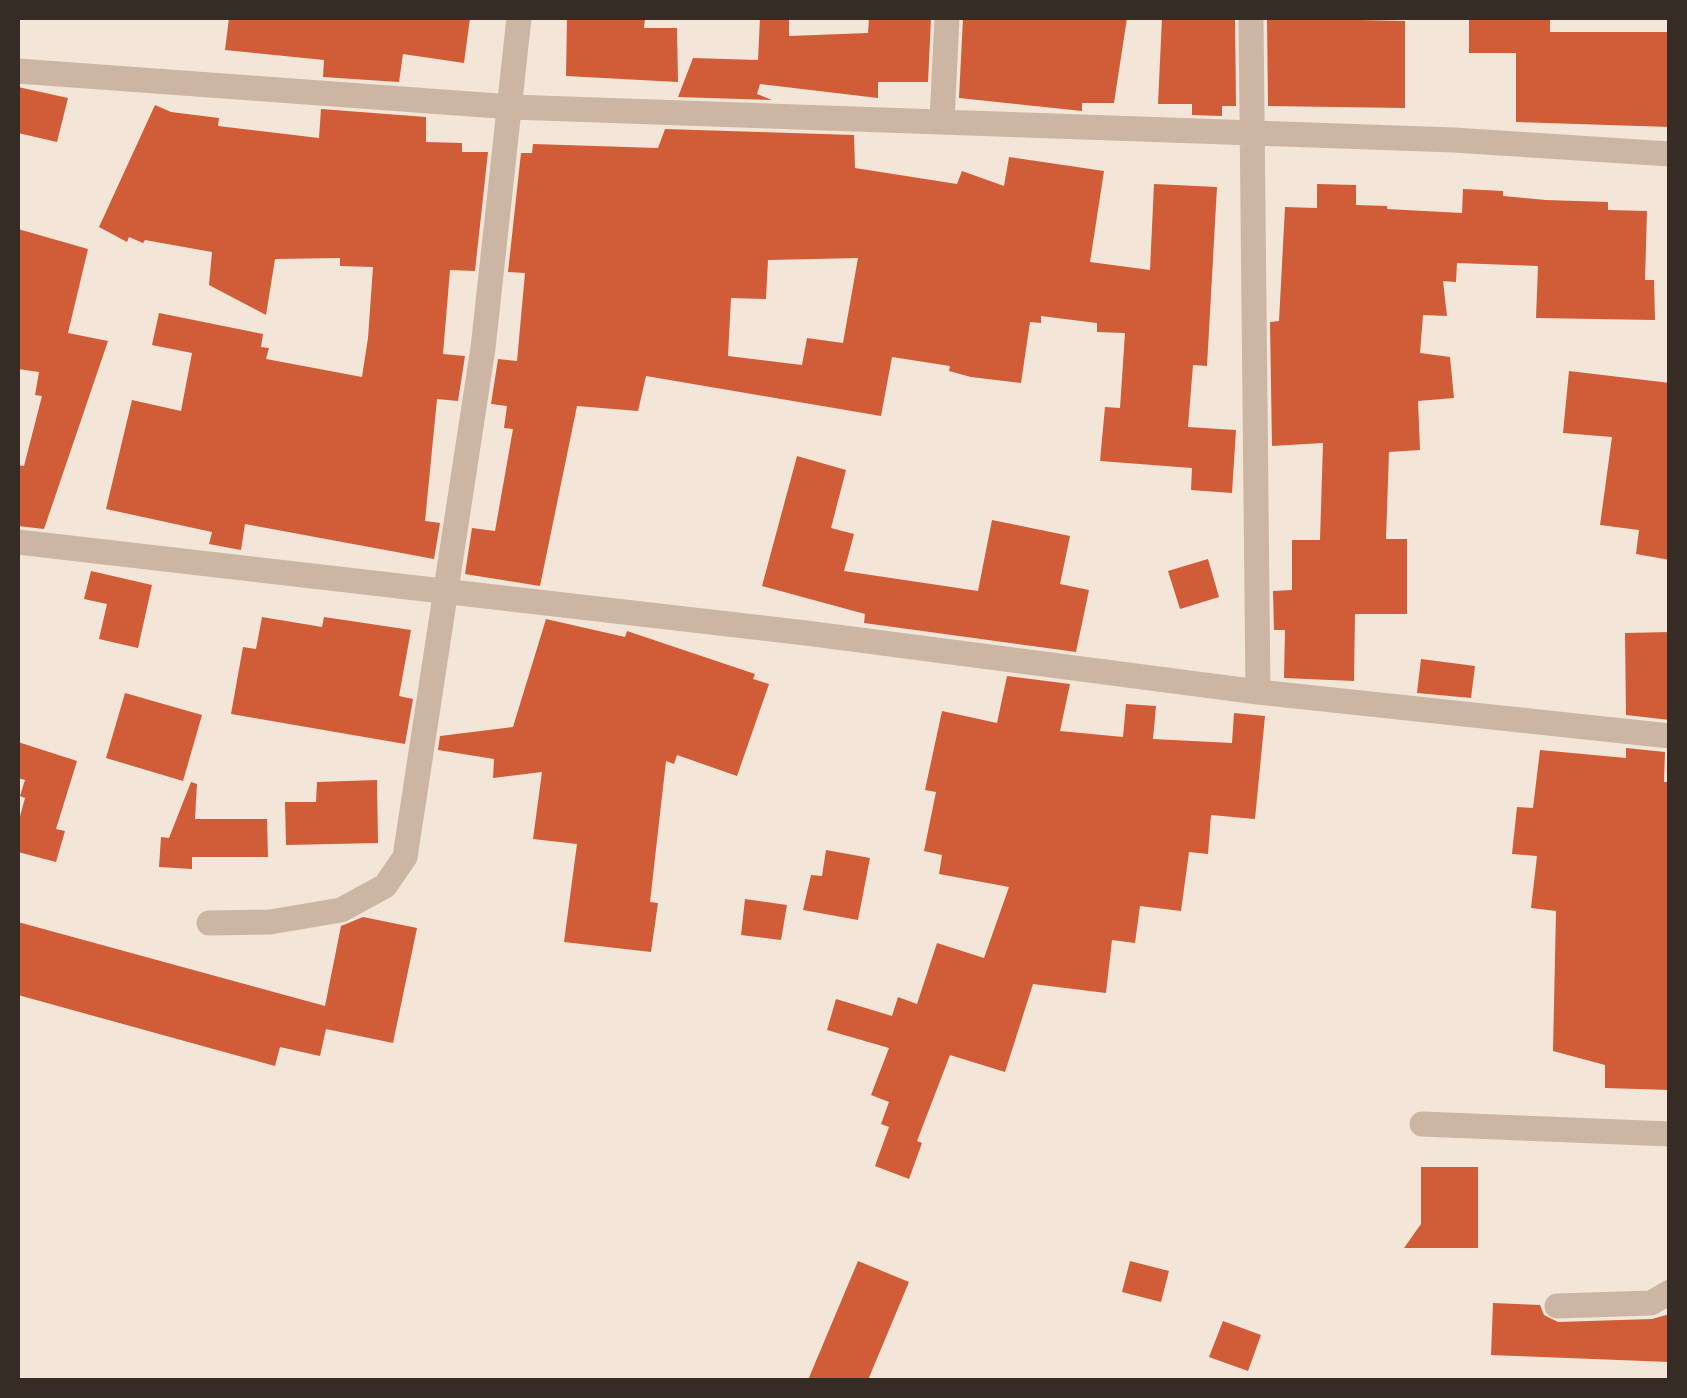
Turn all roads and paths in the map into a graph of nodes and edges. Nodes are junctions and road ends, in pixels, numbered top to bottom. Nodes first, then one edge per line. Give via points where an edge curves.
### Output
1 (519, 18) edge
2 (948, 18) edge
3 (1251, 18) edge
4 (18, 71) edge
5 (512, 107) junction
6 (942, 120) junction
7 (1255, 134) junction
8 (1670, 154) edge
9 (18, 542) edge
10 (444, 593) junction
11 (1258, 692) junction
12 (1670, 736) edge
13 (209, 923) dead end
14 (1422, 1124) dead end
15 (1670, 1134) edge
16 (1670, 1292) edge
17 (1557, 1306) dead end

1 - 5 street
2 - 6 street
3 - 7 street
4 - 5 street
5 - 6 street
5 - 10 street
6 - 7 street
7 - 8 street
7 - 11 street
9 - 10 street
10 - 11 street
10 - 13 street via 405,857 396,873 367,899 341,910
11 - 12 street
14 - 15 street
16 - 17 street via 1650,1304

